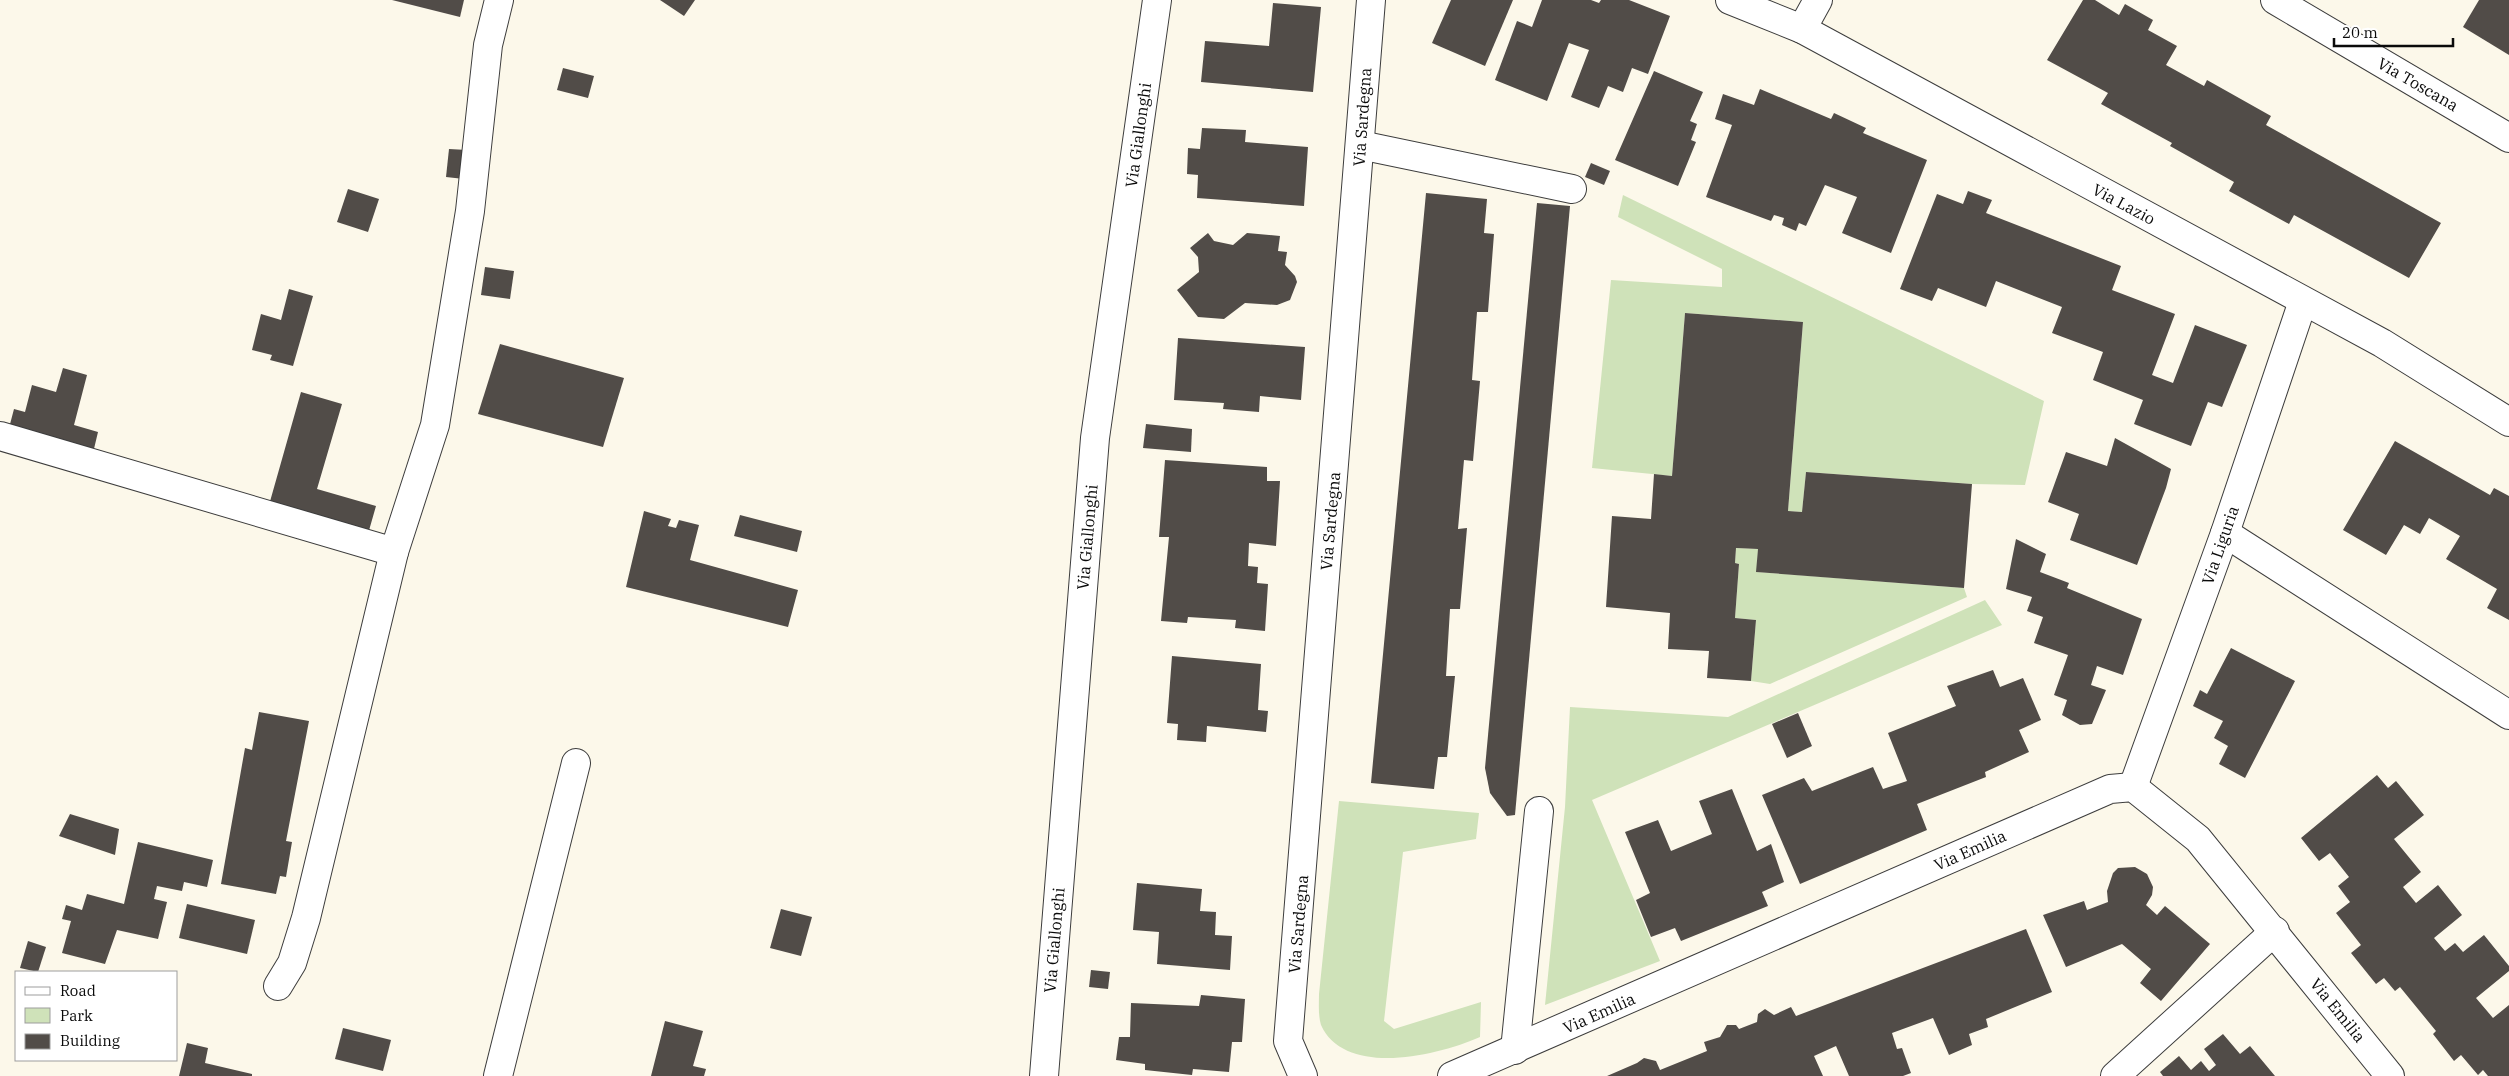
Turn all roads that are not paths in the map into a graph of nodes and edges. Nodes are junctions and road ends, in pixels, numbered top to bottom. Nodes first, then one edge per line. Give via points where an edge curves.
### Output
1 (499, 0) edge
2 (1156, 0) edge
3 (1371, 0) edge
4 (1730, 0) edge
5 (1818, 0) edge
6 (2276, 0) edge
7 (1802, 29) junction
8 (2509, 138) edge
9 (1360, 145) junction
10 (1572, 189) dead end
11 (2303, 301) junction
12 (2509, 422) edge
13 (0, 436) edge
14 (2225, 533) junction
15 (394, 552) junction
16 (2509, 715) edge
17 (576, 763) dead end
18 (2133, 787) junction
19 (1540, 811) dead end
20 (2275, 931) junction
21 (278, 986) dead end
22 (1515, 1050) junction
23 (498, 1076) edge
24 (1044, 1076) edge
25 (1303, 1076) edge
26 (1452, 1076) edge
27 (2115, 1076) edge
28 (2390, 1076) edge

1 - 15 street via 488,45 470,211 435,425
2 - 24 street, Via Giallonghi via 1095,438
3 - 9 street, Via Sardegna
4 - 7 street, Via Lazio
5 - 7 street
6 - 8 street, Via Toscana
7 - 11 street, Via Lazio
9 - 10 street
9 - 25 street, Via Sardegna via 1288,1041
11 - 12 street, Via Lazio via 2382,344
11 - 14 street, Via Liguria
13 - 15 street
14 - 16 street
14 - 18 street, Via Liguria
15 - 21 street via 306,918 292,963
17 - 23 street
18 - 20 street, Via Emilia via 2198,839
18 - 22 street, Via Emilia via 2110,788
19 - 22 street
20 - 27 street
20 - 28 street, Via Emilia
22 - 26 street, Via Emilia

